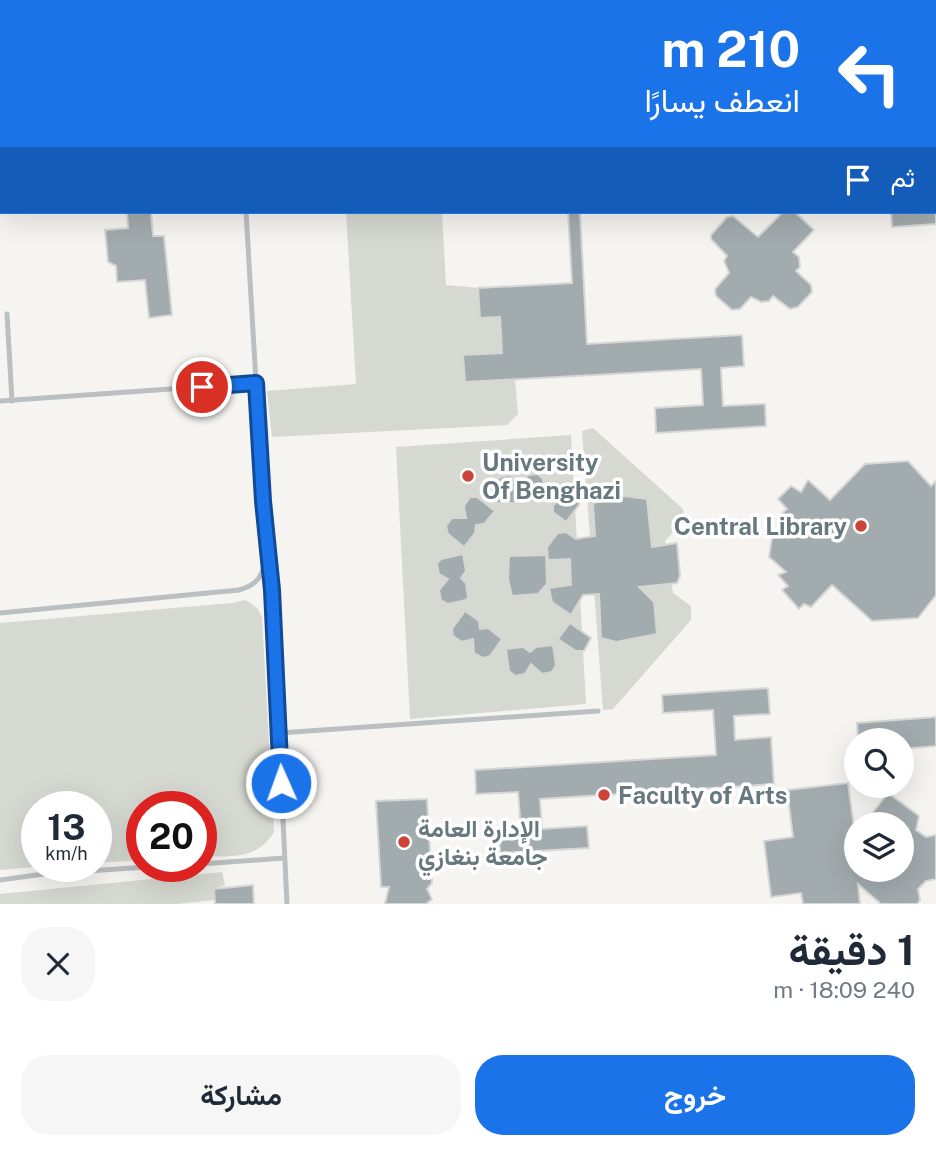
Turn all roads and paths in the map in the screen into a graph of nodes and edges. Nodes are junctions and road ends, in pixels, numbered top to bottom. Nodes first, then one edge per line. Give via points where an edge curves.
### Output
1 (246, 214) edge
2 (7, 314) dead end
3 (256, 383) junction
4 (0, 401) edge
5 (12, 401) junction
6 (267, 548) junction
7 (0, 613) edge
8 (598, 711) dead end
9 (279, 733) junction
10 (284, 858) junction
11 (217, 863) edge
12 (126, 868) edge
13 (0, 880) edge
14 (287, 904) edge

1 - 3 lane
2 - 5 lane
3 - 5 lane
3 - 6 lane
4 - 5 lane
6 - 7 lane via 258,581 239,590
6 - 9 lane
8 - 9 lane
9 - 10 lane
10 - 11 lane
10 - 14 lane
12 - 13 lane

